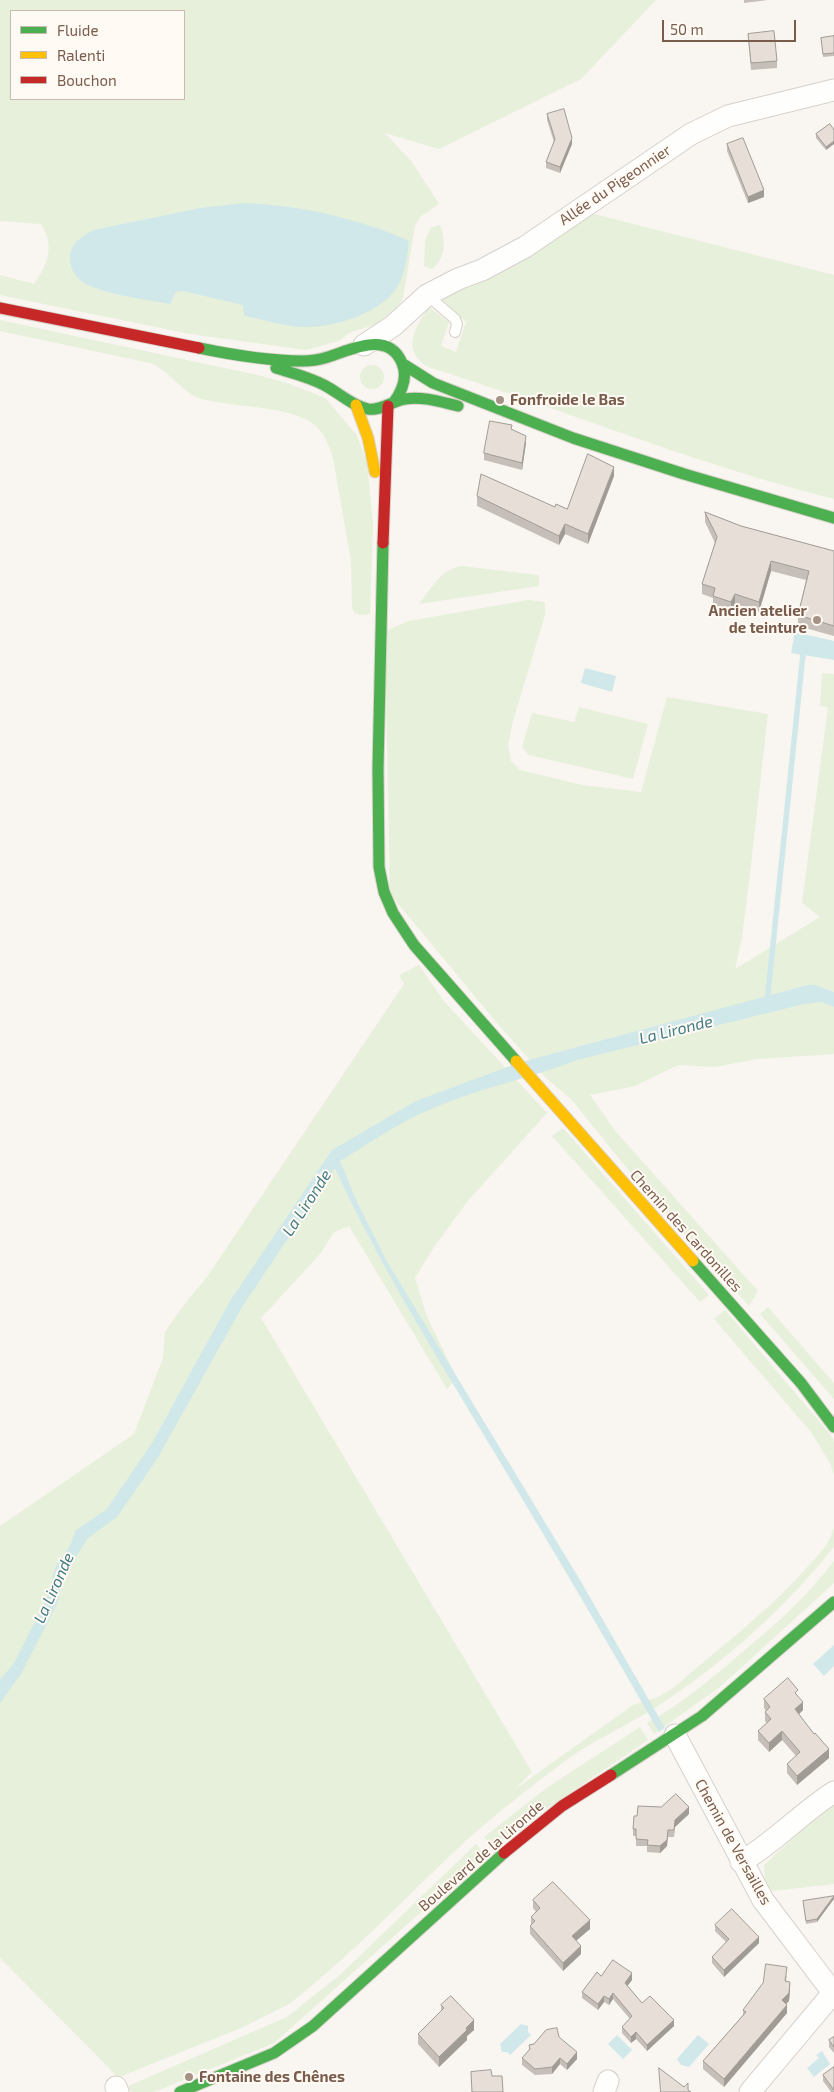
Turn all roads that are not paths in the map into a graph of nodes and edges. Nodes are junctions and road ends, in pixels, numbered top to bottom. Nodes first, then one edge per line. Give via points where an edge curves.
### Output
1 (834, 90) edge
2 (428, 295) junction
3 (0, 308) edge
4 (408, 311) junction
5 (455, 332) dead end
6 (362, 346) junction
7 (250, 359) junction
8 (401, 361) junction
9 (342, 367) dead end
10 (340, 380) dead end
11 (352, 401) junction
12 (391, 404) junction
13 (537, 425) junction
14 (834, 518) edge
15 (382, 551) junction
16 (801, 1383) junction
17 (834, 1412) edge
18 (834, 1428) edge
19 (834, 1594) edge
20 (834, 1602) edge
21 (820, 1612) junction
22 (675, 1734) junction
23 (834, 1792) edge
24 (741, 1862) junction
25 (833, 1993) edge
26 (180, 2092) edge
27 (750, 2092) edge

1 - 2 street, Allée du Pigeonnier via 750,109 710,124 525,247
2 - 4 street, Allée du Pigeonnier
2 - 5 lane via 455,319
3 - 7 street
4 - 6 street, Allée du Pigeonnier via 393,326
4 - 8 street via 402,331
6 - 7 street via 312,360
6 - 8 street via 384,346
6 - 9 street via 348,355
7 - 11 street via 320,383
8 - 12 street via 406,378 399,397
8 - 13 street via 415,374 434,384
10 - 11 street
11 - 12 street via 368,409
11 - 15 street via 368,438
12 - 13 street via 413,398 430,400
12 - 15 street
13 - 14 street via 664,468
15 - 16 street, Chemin des Cardonilles via 378,867 393,913 414,945 504,1049
16 - 17 street, Chemin des Cardonilles
16 - 18 street, Chemin des Cardonilles
19 - 21 street, Boulevard de la Lironde
20 - 21 street, Boulevard de la Lironde
21 - 22 street, Boulevard de la Lironde via 702,1716
22 - 24 street, Chemin de Versailles
22 - 26 street, Boulevard de la Lironde via 562,1806 496,1859 314,2026 283,2048
23 - 24 street
24 - 25 street, Chemin de Versailles via 763,1900
25 - 27 street

